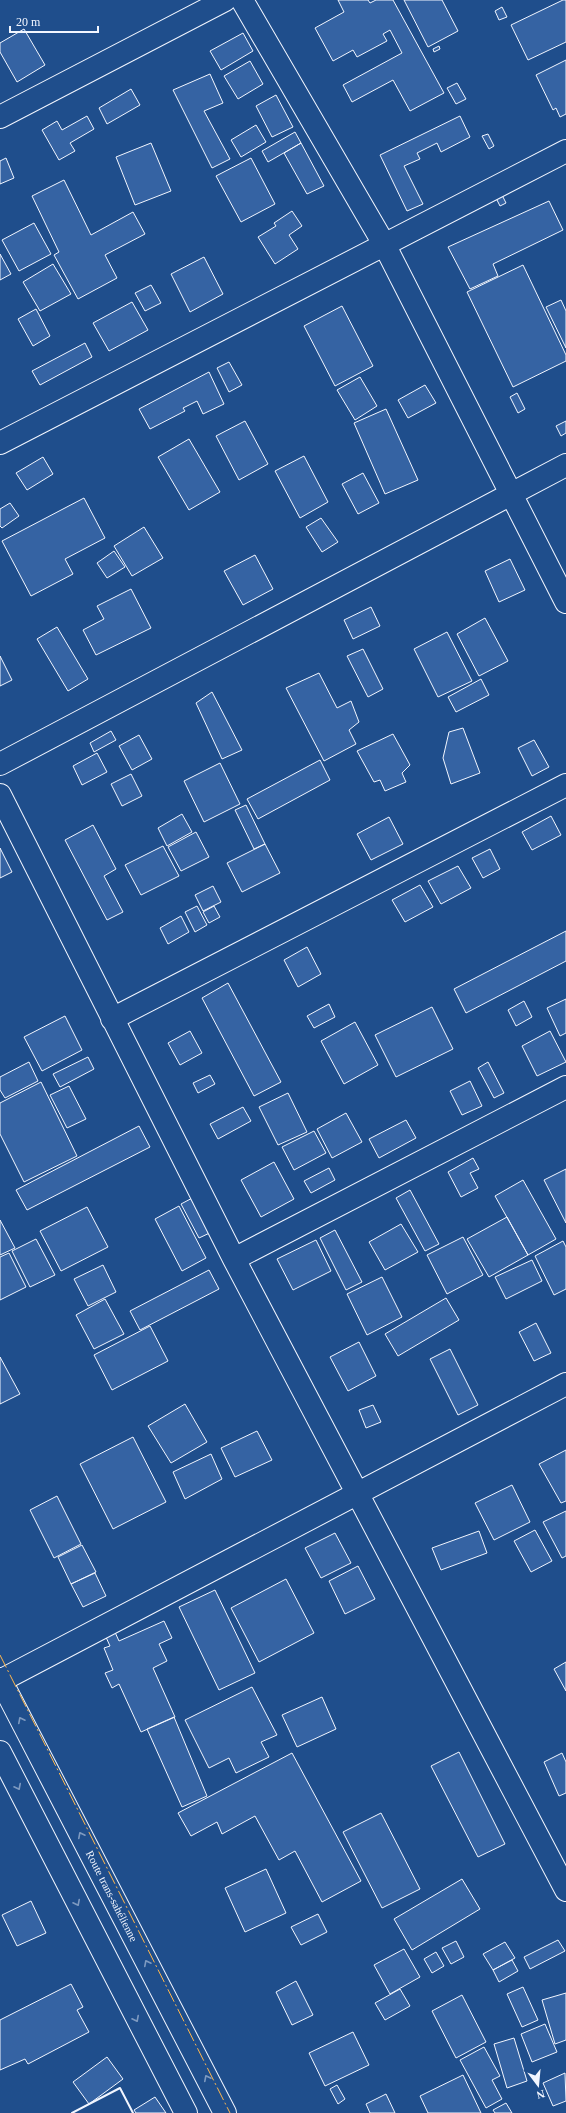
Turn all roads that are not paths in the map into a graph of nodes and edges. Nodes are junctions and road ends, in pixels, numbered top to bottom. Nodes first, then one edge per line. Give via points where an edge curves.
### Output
1 (225, 0) edge
2 (242, 0) edge
3 (0, 117) edge
4 (566, 151) edge
5 (384, 244) junction
6 (0, 443) edge
7 (566, 465) edge
8 (510, 494) junction
9 (566, 602) edge
10 (0, 764) edge
11 (566, 784) edge
12 (0, 795) edge
13 (112, 1019) junction
14 (566, 1087) edge
15 (234, 1259) junction
16 (566, 1384) edge
17 (357, 1492) junction
18 (0, 1680) edge
19 (0, 1752) edge
20 (566, 1890) edge
21 (186, 2113) edge
22 (225, 2113) edge

1 - 3 main road
2 - 5 main road
4 - 5 main road
5 - 6 main road
5 - 8 main road
7 - 8 main road
8 - 9 main road
8 - 10 main road
11 - 13 main road
12 - 13 main road
13 - 15 main road
14 - 15 main road
15 - 17 main road
16 - 17 main road
17 - 18 main road
17 - 20 main road
22 -> 18 main road, Route trans-sahélienne
19 -> 21 main road

